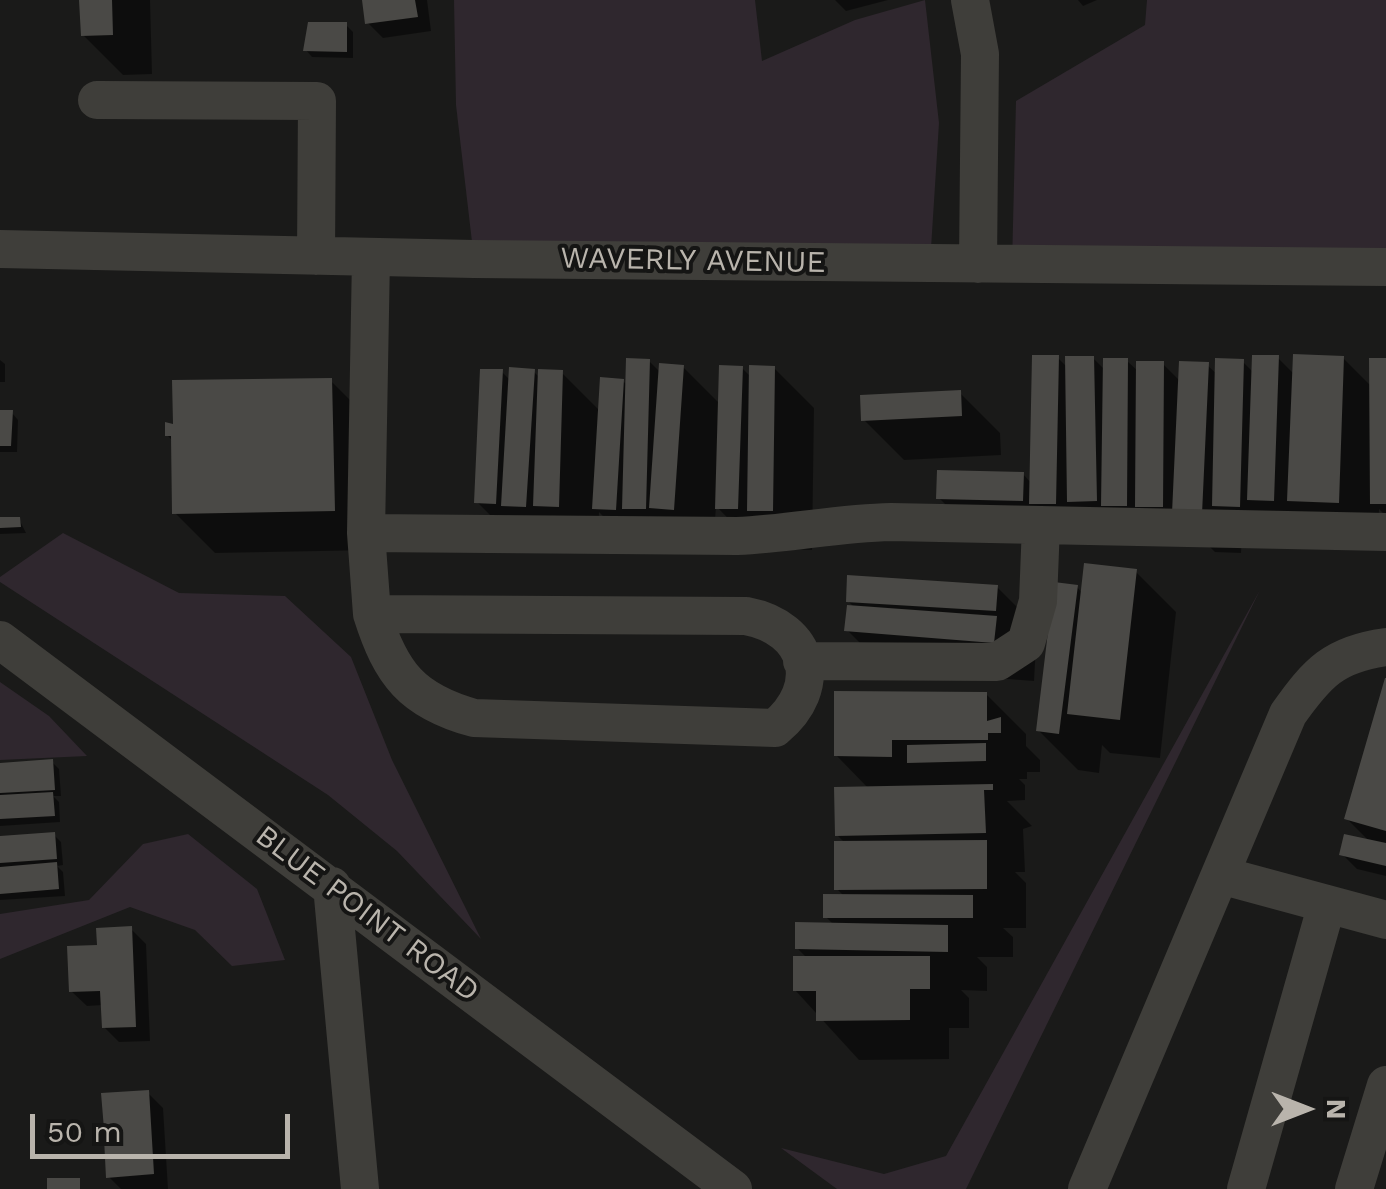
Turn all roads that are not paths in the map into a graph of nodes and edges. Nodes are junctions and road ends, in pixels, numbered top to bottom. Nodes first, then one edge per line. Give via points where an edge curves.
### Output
1 (970, 0) edge
2 (97, 100) dead end
3 (0, 248) edge
4 (316, 256) junction
5 (371, 257) junction
6 (978, 264) junction
7 (1386, 268) edge
8 (1041, 525) junction
9 (1386, 532) edge
10 (366, 533) junction
11 (372, 614) junction
12 (0, 640) edge
13 (1370, 649) edge
14 (802, 660) junction
15 (1220, 875) junction
16 (332, 886) junction
17 (1327, 904) junction
18 (1386, 920) edge
19 (1386, 1085) edge
20 (360, 1189) edge
21 (733, 1189) edge
22 (1086, 1189) edge
23 (1246, 1189) edge
24 (1354, 1189) edge

1 - 6 street via 980,54
2 - 4 street via 317,102
3 - 4 street, WAVERLY AVENUE
4 - 5 street, WAVERLY AVENUE
5 - 6 street, WAVERLY AVENUE
5 - 10 street
6 - 7 street, WAVERLY AVENUE
8 - 9 street
8 - 10 street via 832,523 737,536
8 - 14 street via 1038,601 1026,642 996,662
10 - 11 street
11 - 14 street via 746,616 788,630
11 - 14 street via 384,651 406,684 437,708 474,718 775,728 792,713 802,690
12 - 16 street, BLUE POINT ROAD
13 - 15 street via 1315,675 1288,714
15 - 17 street
15 - 22 street
16 - 20 street
16 - 21 street, BLUE POINT ROAD
17 - 18 street
17 - 23 street
19 - 24 street

